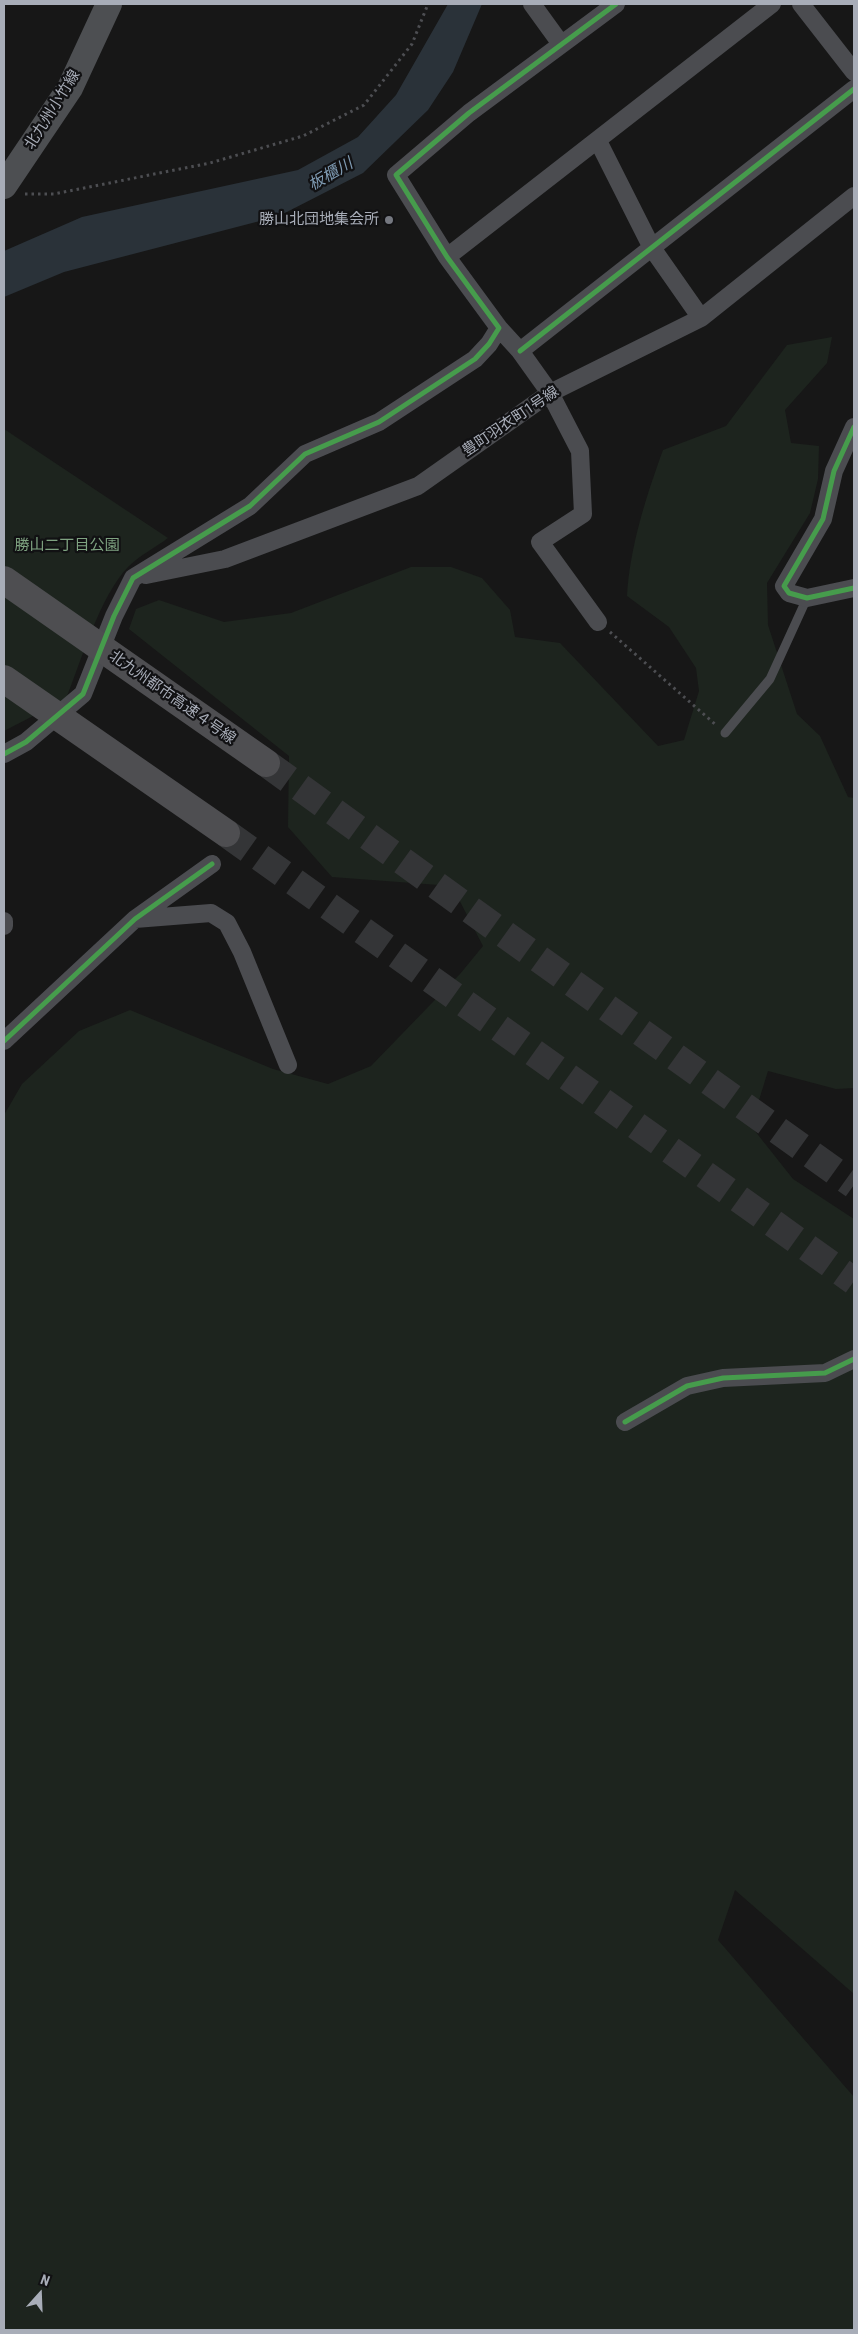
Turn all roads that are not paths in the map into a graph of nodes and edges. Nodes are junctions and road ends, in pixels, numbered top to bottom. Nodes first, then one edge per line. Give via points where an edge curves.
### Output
1 (109, 4) edge
2 (532, 4) edge
3 (616, 4) edge
4 (772, 4) edge
5 (801, 4) edge
6 (562, 44) junction
7 (854, 72) edge
8 (854, 90) edge
9 (598, 141) junction
10 (13, 190) edge
11 (854, 196) edge
12 (652, 248) junction
13 (447, 257) junction
14 (701, 318) junction
15 (499, 328) junction
16 (520, 351) junction
17 (550, 393) junction
18 (854, 426) edge
19 (133, 578) junction
20 (4, 580) edge
21 (854, 588) edge
22 (807, 598) junction
23 (598, 622) road end
24 (4, 679) edge
25 (725, 733) road end
26 (4, 754) edge
27 (266, 763) tunnel mouth
28 (226, 833) tunnel mouth
29 (212, 864) dead end
30 (135, 919) junction
31 (4, 922) edge
32 (4, 926) edge
33 (4, 1041) edge
34 (288, 1065) dead end
35 (854, 1359) edge
36 (626, 1422) dead end

1 - 10 main road, 北九州小竹線 via 70,88
2 - 6 street
3 - 6 street
4 - 9 street
5 - 7 street
6 - 13 street via 470,113 396,175
8 - 12 street
9 - 12 street
9 - 13 street
11 - 14 street, 豊町羽衣町1号線
12 - 14 street
12 - 16 street
13 - 15 street
14 - 17 street, 豊町羽衣町1号線
15 - 16 street
15 - 19 street via 475,359 380,422 305,454 250,506
16 - 17 street
17 - 19 street, 豊町羽衣町1号線 via 418,486 225,558
17 - 23 street via 580,451 583,514 540,542
18 - 22 street via 834,472 823,519 784,586 789,594
19 - 26 street via 83,694 26,742
20 - 27 highway, 北九州都市高速４号線
21 - 22 street
22 - 25 lane via 770,679
24 - 28 highway
29 - 30 street
30 - 33 street
30 - 34 street via 211,913 227,923
31 - 32 street
35 - 36 street via 825,1373 723,1378 687,1386

